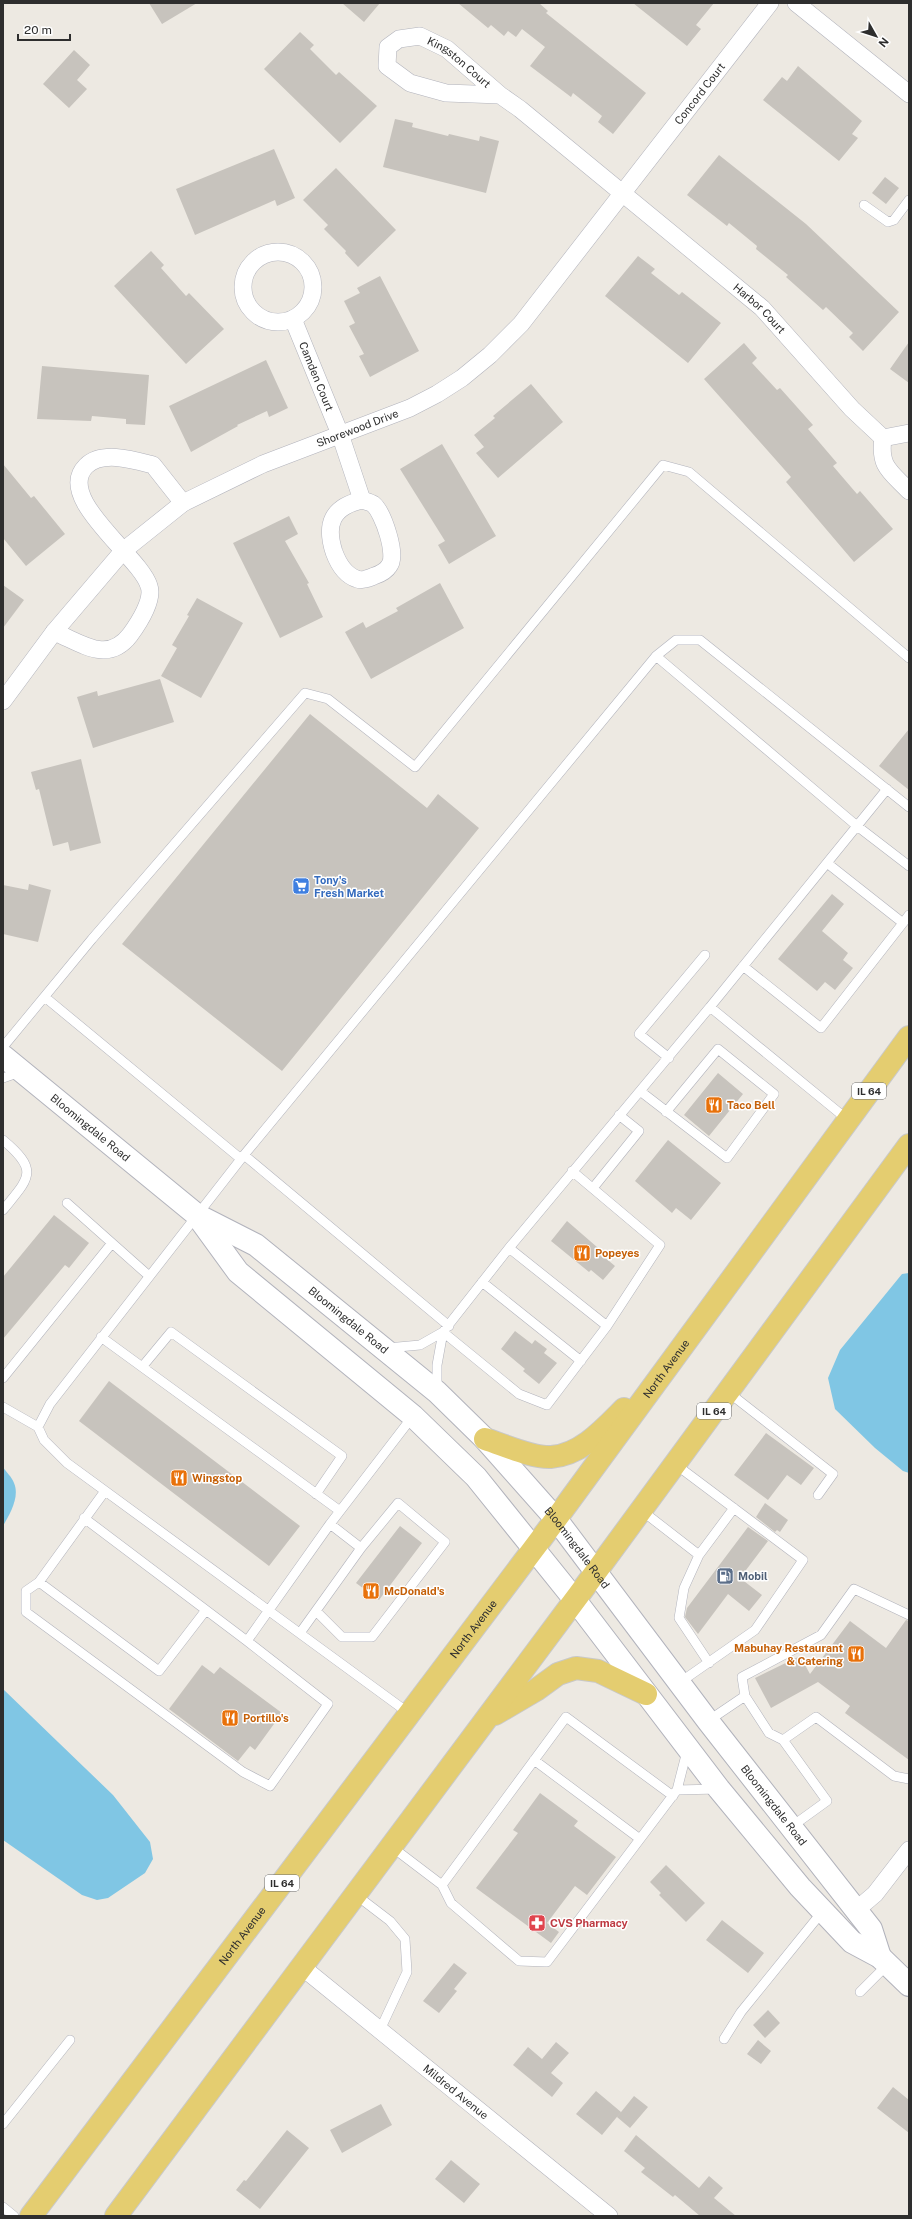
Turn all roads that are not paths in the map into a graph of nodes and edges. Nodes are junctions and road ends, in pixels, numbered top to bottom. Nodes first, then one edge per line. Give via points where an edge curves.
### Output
1 (770, 3) edge
2 (796, 3) edge
3 (909, 94) edge
4 (500, 95) junction
5 (625, 189) junction
6 (909, 200) edge
7 (864, 205) dead end
8 (293, 320) junction
9 (909, 433) edge
10 (340, 434) junction
11 (883, 438) junction
12 (909, 490) edge
13 (362, 500) junction
14 (182, 503) junction
15 (123, 551) junction
16 (54, 632) junction
17 (656, 656) junction
18 (909, 658) edge
19 (3, 701) edge
20 (887, 789) junction
21 (909, 807) edge
22 (857, 826) junction
23 (827, 863) junction
24 (909, 866) edge
25 (909, 915) edge
26 (903, 922) junction
27 (705, 955) dead end
28 (743, 966) junction
29 (46, 998) junction
30 (710, 1007) junction
31 (909, 1036) edge
32 (3, 1047) edge
33 (3, 1056) edge
34 (669, 1058) junction
35 (12, 1075) edge
36 (640, 1091) junction
37 (666, 1112) junction
38 (619, 1115) junction
39 (848, 1120) junction
40 (3, 1140) edge
41 (909, 1145) edge
42 (243, 1157) junction
43 (572, 1172) junction
44 (593, 1188) junction
45 (66, 1203) dead end
46 (3, 1210) edge
47 (196, 1215) junction
48 (112, 1243) junction
49 (509, 1248) junction
50 (148, 1276) junction
51 (482, 1282) junction
52 (607, 1326) junction
53 (446, 1329) junction
54 (101, 1338) junction
55 (384, 1348) junction
56 (581, 1361) junction
57 (142, 1368) junction
58 (667, 1368) junction
59 (3, 1378) edge
60 (437, 1392) junction
61 (728, 1392) junction
62 (3, 1406) edge
63 (413, 1416) junction
64 (38, 1427) junction
65 (485, 1440) junction
66 (675, 1464) junction
67 (105, 1491) junction
68 (316, 1494) junction
69 (818, 1495) dead end
70 (734, 1508) junction
71 (641, 1510) junction
72 (340, 1511) junction
73 (84, 1518) junction
74 (556, 1519) junction
75 (330, 1524) junction
76 (361, 1548) junction
77 (534, 1549) junction
78 (699, 1555) junction
79 (595, 1573) junction
80 (39, 1582) junction
81 (575, 1600) junction
82 (206, 1610) junction
83 (269, 1611) junction
84 (316, 1611) junction
85 (909, 1615) edge
86 (300, 1633) junction
87 (247, 1641) junction
88 (709, 1663) junction
89 (679, 1683) junction
90 (646, 1694) junction
91 (745, 1696) junction
92 (410, 1714) junction
93 (487, 1719) junction
94 (708, 1720) junction
95 (783, 1740) junction
96 (688, 1748) junction
97 (534, 1760) junction
98 (909, 1779) edge
99 (719, 1789) junction
100 (675, 1793) junction
101 (790, 1827) junction
102 (640, 1839) junction
103 (392, 1847) junction
104 (909, 1850) edge
105 (442, 1885) junction
106 (356, 1895) junction
107 (855, 1911) junction
108 (822, 1912) junction
109 (884, 1960) junction
110 (302, 1967) junction
111 (909, 1985) edge
112 (860, 1992) dead end
113 (380, 2030) junction
114 (724, 2039) dead end
115 (70, 2040) dead end
116 (3, 2124) edge
117 (3, 2207) edge
118 (14, 2216) edge
119 (31, 2216) edge
120 (116, 2216) edge
121 (609, 2216) edge

1 - 5 street, Concord Court
2 - 3 street
4 - 4 street, Kingston Court via 447,49 420,36 399,39 388,46 386,66 410,83 446,93
4 - 5 street, Kingston Court
5 - 10 street, Shorewood Drive via 521,324 490,355 462,378 424,402
5 - 11 street, Harbor Court via 762,308 852,409
6 - 7 lane via 894,220 888,222
8 - 8 street via 309,304 313,282 304,262 284,252 262,255 246,270 242,292 252,312 271,322
8 - 10 street, Camden Court
9 - 11 street
10 - 13 street, Camden Court
10 - 14 street, Shorewood Drive via 263,464
11 - 12 street via 881,455 889,470
13 - 13 street via 344,506 331,523 329,535 338,562 347,573 358,580 382,573 390,566 393,557 393,549 379,511 373,504
14 - 15 street, Shorewood Drive
14 - 15 street via 153,465 114,457 88,464 81,471 79,487 100,525
15 - 16 street, Shorewood Drive
15 - 16 street via 142,572 150,587 147,606 128,637 115,647 102,651 83,647 72,639
16 - 19 street, Shorewood Drive
17 - 20 lane via 676,640 700,640
17 - 22 lane
17 - 42 lane
18 - 29 lane via 688,472 663,465 414,767 328,699 305,693 92,939
20 - 21 lane
20 - 22 lane
22 - 23 lane
22 - 24 lane
23 - 26 lane
23 - 28 lane
25 - 26 lane
26 - 28 lane via 821,1028
27 - 34 lane via 639,1034
28 - 30 lane
29 - 32 lane
29 - 42 lane
30 - 34 lane
30 - 39 lane
31 - 39 main road, North Avenue / IL 64
33 - 35 street, Bloomingdale Road
34 - 36 lane
35 - 47 street, Bloomingdale Road
36 - 37 lane
36 - 38 lane
37 - 37 lane via 727,1158 774,1094 718,1049
38 - 43 lane
38 - 44 lane via 639,1131
39 - 58 main road, North Avenue / IL 64
40 - 46 lane via 20,1155 27,1167 22,1188
41 - 61 main road, IL 64
42 - 47 lane
42 - 53 lane
43 - 44 lane
43 - 49 lane
44 - 52 lane via 660,1245
45 - 48 lane
47 - 50 lane
47 - 55 street, Bloomingdale Road via 256,1244
47 - 63 street, Bloomingdale Road via 238,1272
48 - 50 lane
48 - 59 lane
49 - 51 lane
49 - 52 lane
50 - 54 lane
51 - 53 lane
51 - 56 lane
52 - 56 lane
53 - 55 lane via 420,1345
53 - 56 lane via 519,1394 547,1405
53 - 60 lane via 437,1365
54 - 57 lane
54 - 64 lane via 50,1404
55 - 60 street, Bloomingdale Road
57 - 68 lane
57 - 68 lane via 171,1332 196,1350 342,1456
58 - 65 main road via 605,1428 573,1452 544,1456
58 - 74 main road, North Avenue / IL 64
60 - 65 street, Bloomingdale Road
61 - 66 main road, IL 64
61 - 69 lane via 833,1474
62 - 64 lane
63 - 72 lane
63 - 77 street, Bloomingdale Road via 476,1477
64 - 67 lane via 44,1440 67,1463
65 - 74 street, Bloomingdale Road
66 - 70 lane
66 - 71 main road, IL 64
67 - 73 lane
67 - 83 lane
68 - 72 lane
70 - 78 lane
70 - 88 lane via 803,1560 755,1630
71 - 78 lane
71 - 79 main road, IL 64
72 - 75 lane
73 - 80 lane
73 - 82 lane
74 - 77 main road, North Avenue / IL 64
74 - 79 street, Bloomingdale Road
75 - 76 lane
75 - 83 lane
76 - 84 lane
76 - 84 lane via 398,1503 445,1542 372,1637 342,1637
77 - 81 street, Bloomingdale Road
77 - 92 main road, North Avenue / IL 64
78 - 88 lane via 684,1588 679,1618
79 - 81 main road, IL 64
79 - 89 street, Bloomingdale Road
80 - 82 lane via 159,1671
80 - 87 lane via 26,1591 26,1612 243,1772 270,1786 328,1704
81 - 90 street, Bloomingdale Road
81 - 93 main road, IL 64
82 - 87 lane
83 - 86 lane
83 - 87 lane
84 - 86 lane
85 - 91 lane via 854,1589 820,1635 742,1677
86 - 92 lane
88 - 89 lane
89 - 94 street, Bloomingdale Road
90 - 93 main road via 598,1672 576,1668 558,1674
90 - 96 street, Bloomingdale Road
91 - 94 lane
91 - 95 lane via 769,1733
92 - 119 main road, North Avenue / IL 64
93 - 103 main road, IL 64
94 - 101 street, Bloomingdale Road
95 - 98 lane via 816,1717 894,1776
95 - 101 lane via 827,1801
96 - 99 street, Bloomingdale Road
96 - 100 lane
97 - 100 lane via 566,1717
97 - 102 lane
97 - 105 lane
99 - 100 lane
99 - 108 street, Bloomingdale Road
100 - 102 lane
101 - 107 street, Bloomingdale Road
102 - 105 lane via 547,1962 519,1961 451,1903
103 - 105 lane
103 - 106 main road, IL 64
104 - 107 street via 874,1894
106 - 110 main road, IL 64
106 - 113 lane via 390,1921 405,1939 407,1972
107 - 109 street, Bloomingdale Road via 871,1929
108 - 109 street, Bloomingdale Road via 852,1942
108 - 114 lane via 741,2012
109 - 111 street, Bloomingdale Road
109 - 112 lane
110 - 113 street, Mildred Avenue
110 - 120 main road, IL 64
113 - 121 street, Mildred Avenue
115 - 116 lane
117 - 118 lane

